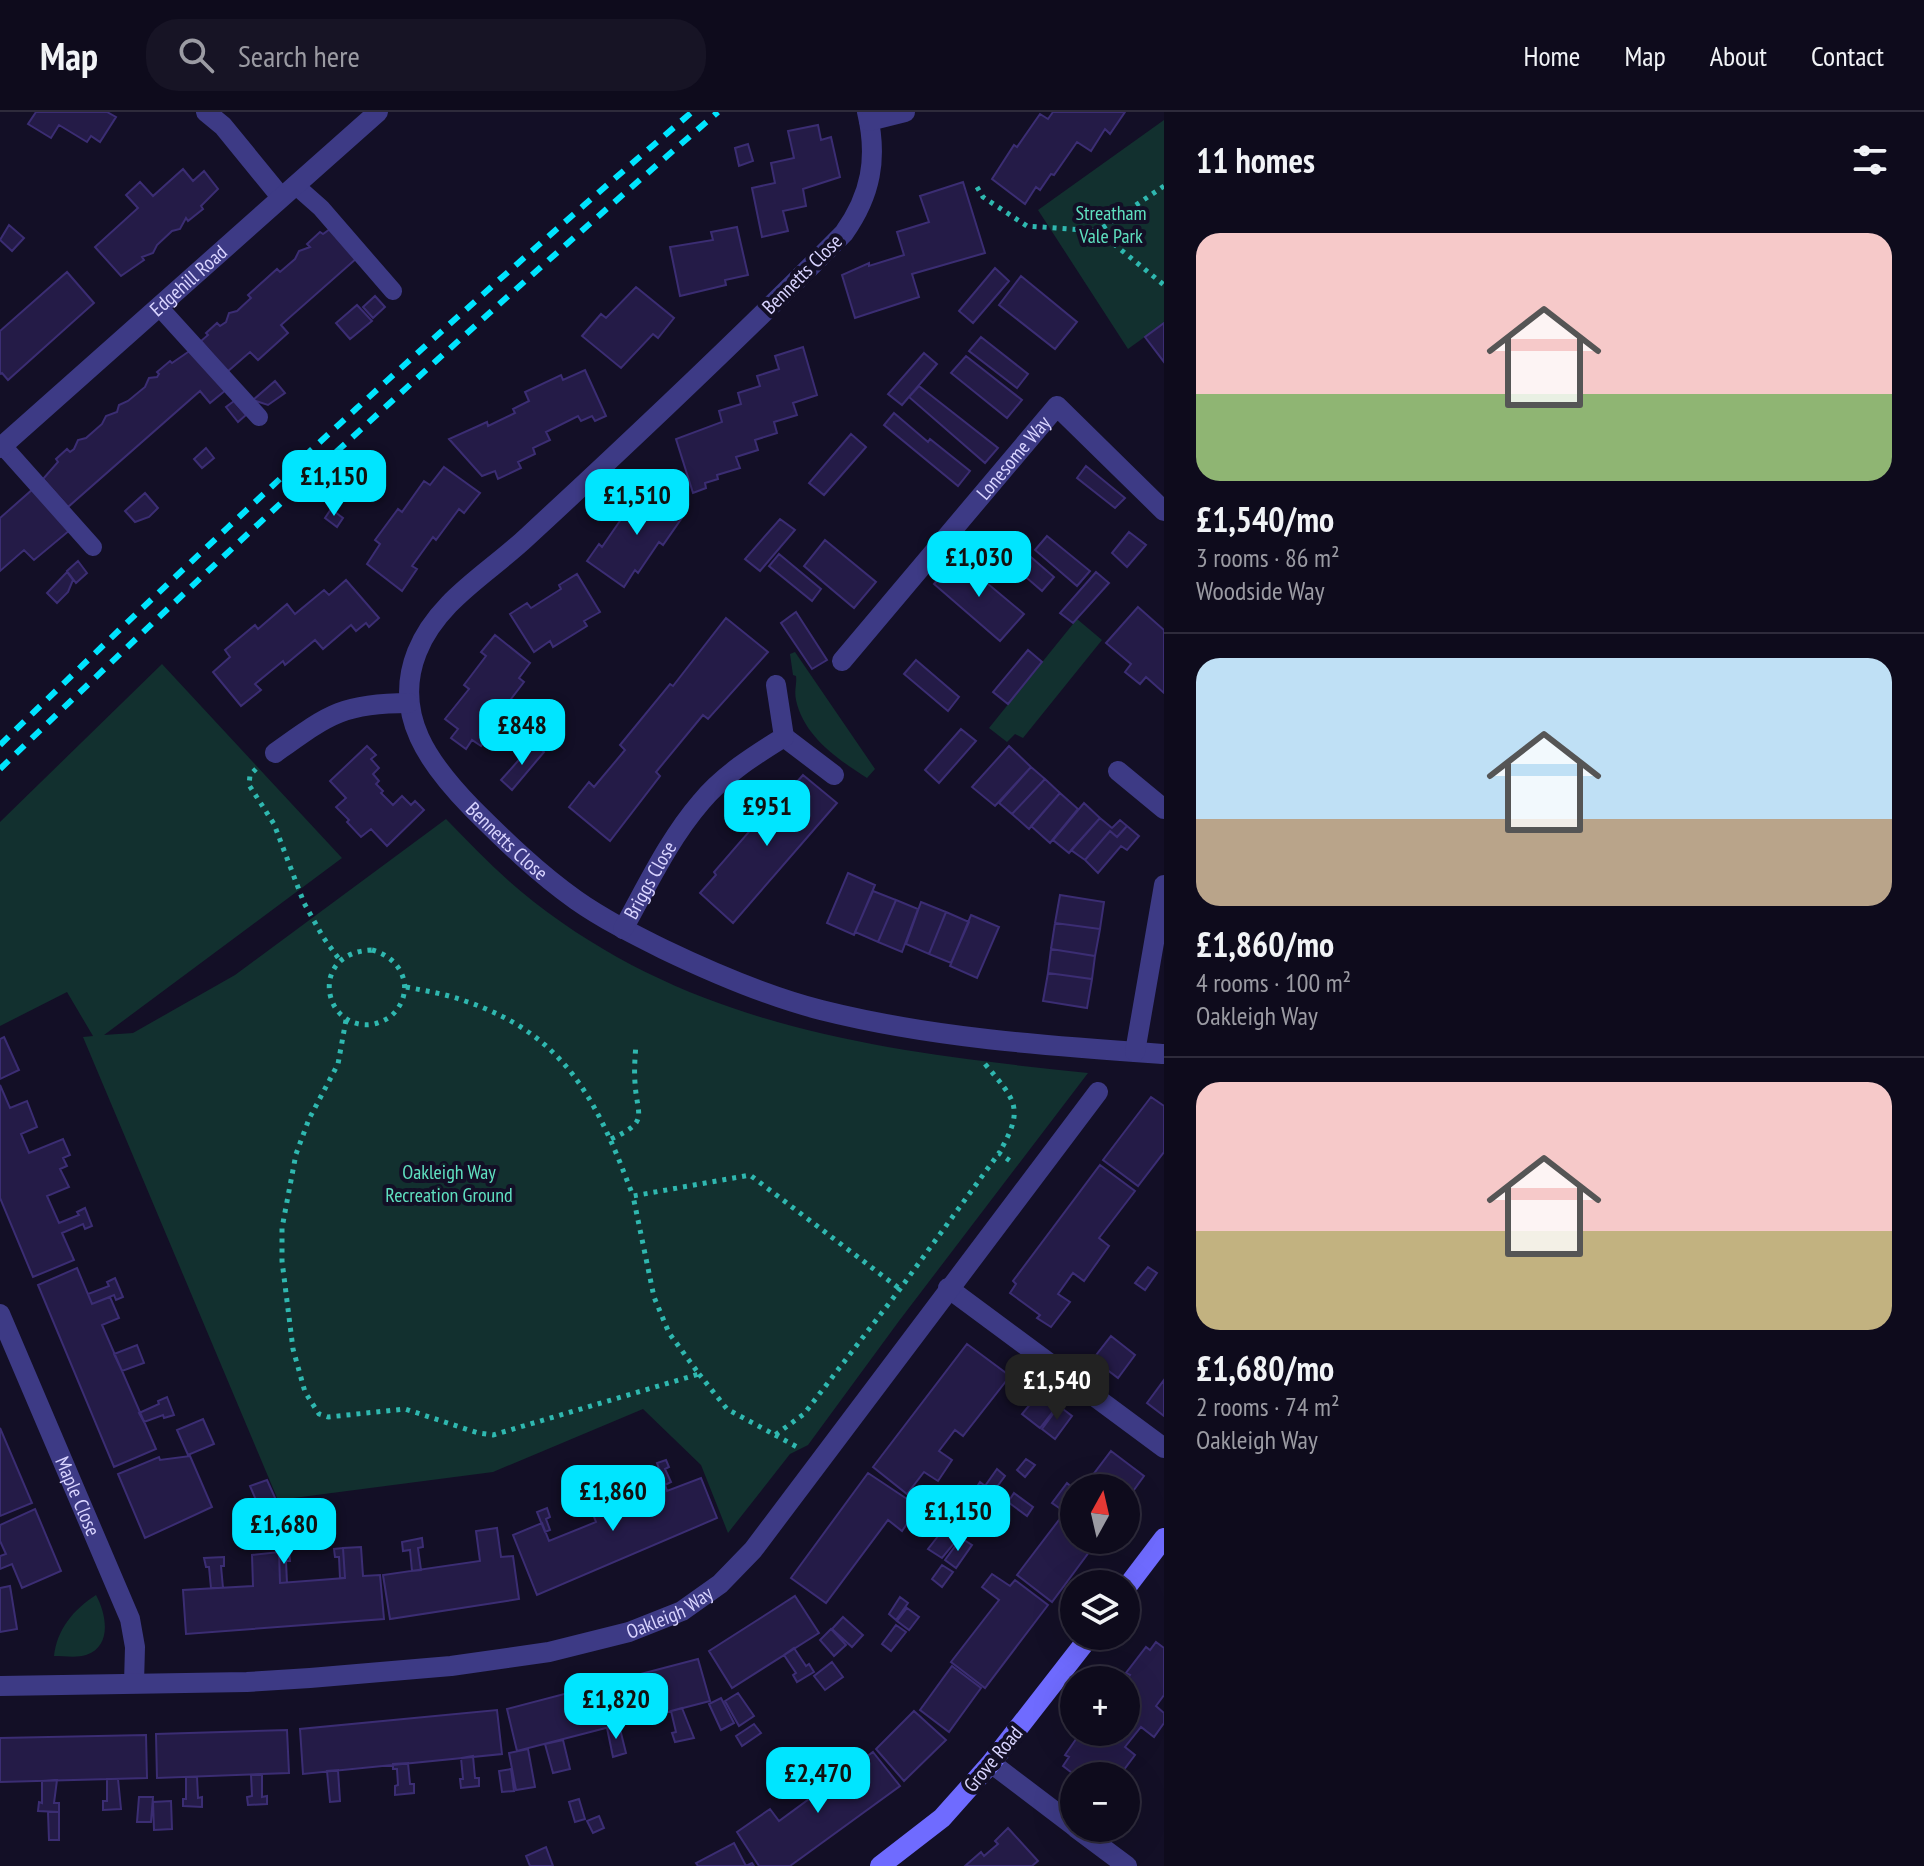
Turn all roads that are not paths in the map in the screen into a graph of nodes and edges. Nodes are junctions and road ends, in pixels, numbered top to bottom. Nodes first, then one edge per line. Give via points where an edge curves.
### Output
1 (206, 112) edge
2 (378, 112) edge
3 (905, 112) edge
4 (868, 116) edge
5 (288, 191) junction
6 (393, 291) dead end
7 (160, 308) junction
8 (259, 417) dead end
9 (1, 446) edge
10 (1164, 511) edge
11 (93, 547) dead end
12 (842, 661) dead end
13 (776, 685) dead end
14 (409, 703) junction
15 (784, 737) junction
16 (275, 753) road end
17 (1118, 771) dead end
18 (834, 775) dead end
19 (1164, 809) edge
20 (1164, 885) edge
21 (623, 929) junction
22 (1135, 1052) junction
23 (1164, 1054) edge
24 (1098, 1092) dead end
25 (948, 1288) junction
26 (0, 1314) edge
27 (1164, 1448) edge
28 (1164, 1538) edge
29 (1140, 1570) edge
30 (1079, 1650) edge
31 (134, 1683) junction
32 (0, 1686) edge
33 (991, 1763) junction
34 (1060, 1816) edge
35 (1095, 1842) edge
36 (880, 1866) edge
37 (1127, 1866) edge

1 - 5 street
2 - 5 street, Edgehill Road
3 - 4 street, Bennetts Close
4 - 14 street, Bennetts Close via 874,153 871,178 844,233 525,539 440,613 417,652
5 - 6 lane via 321,208
5 - 7 street, Edgehill Road
7 - 8 lane
7 - 9 street, Edgehill Road
9 - 11 lane
10 - 12 street, Lonesome Way via 1057,406
13 - 15 street
14 - 16 street via 376,703 334,713
14 - 21 street, Bennetts Close via 424,752 450,786 539,871
15 - 18 street
15 - 21 street, Briggs Close via 743,763 701,801
17 - 19 street
20 - 22 street
21 - 22 street, Bennetts Close via 773,996 859,1019 959,1035
22 - 23 street, Bennetts Close
24 - 25 street, Oakleigh Way
25 - 27 street
25 - 31 street, Oakleigh Way via 753,1550 720,1584 682,1611 593,1643 451,1666 263,1681
26 - 31 street, Maple Close via 130,1619
28 - 29 street
30 - 33 street, Grove Road
31 - 32 street, Oakleigh Way
33 - 34 street
33 - 36 street, Grove Road via 937,1823
35 - 37 street

